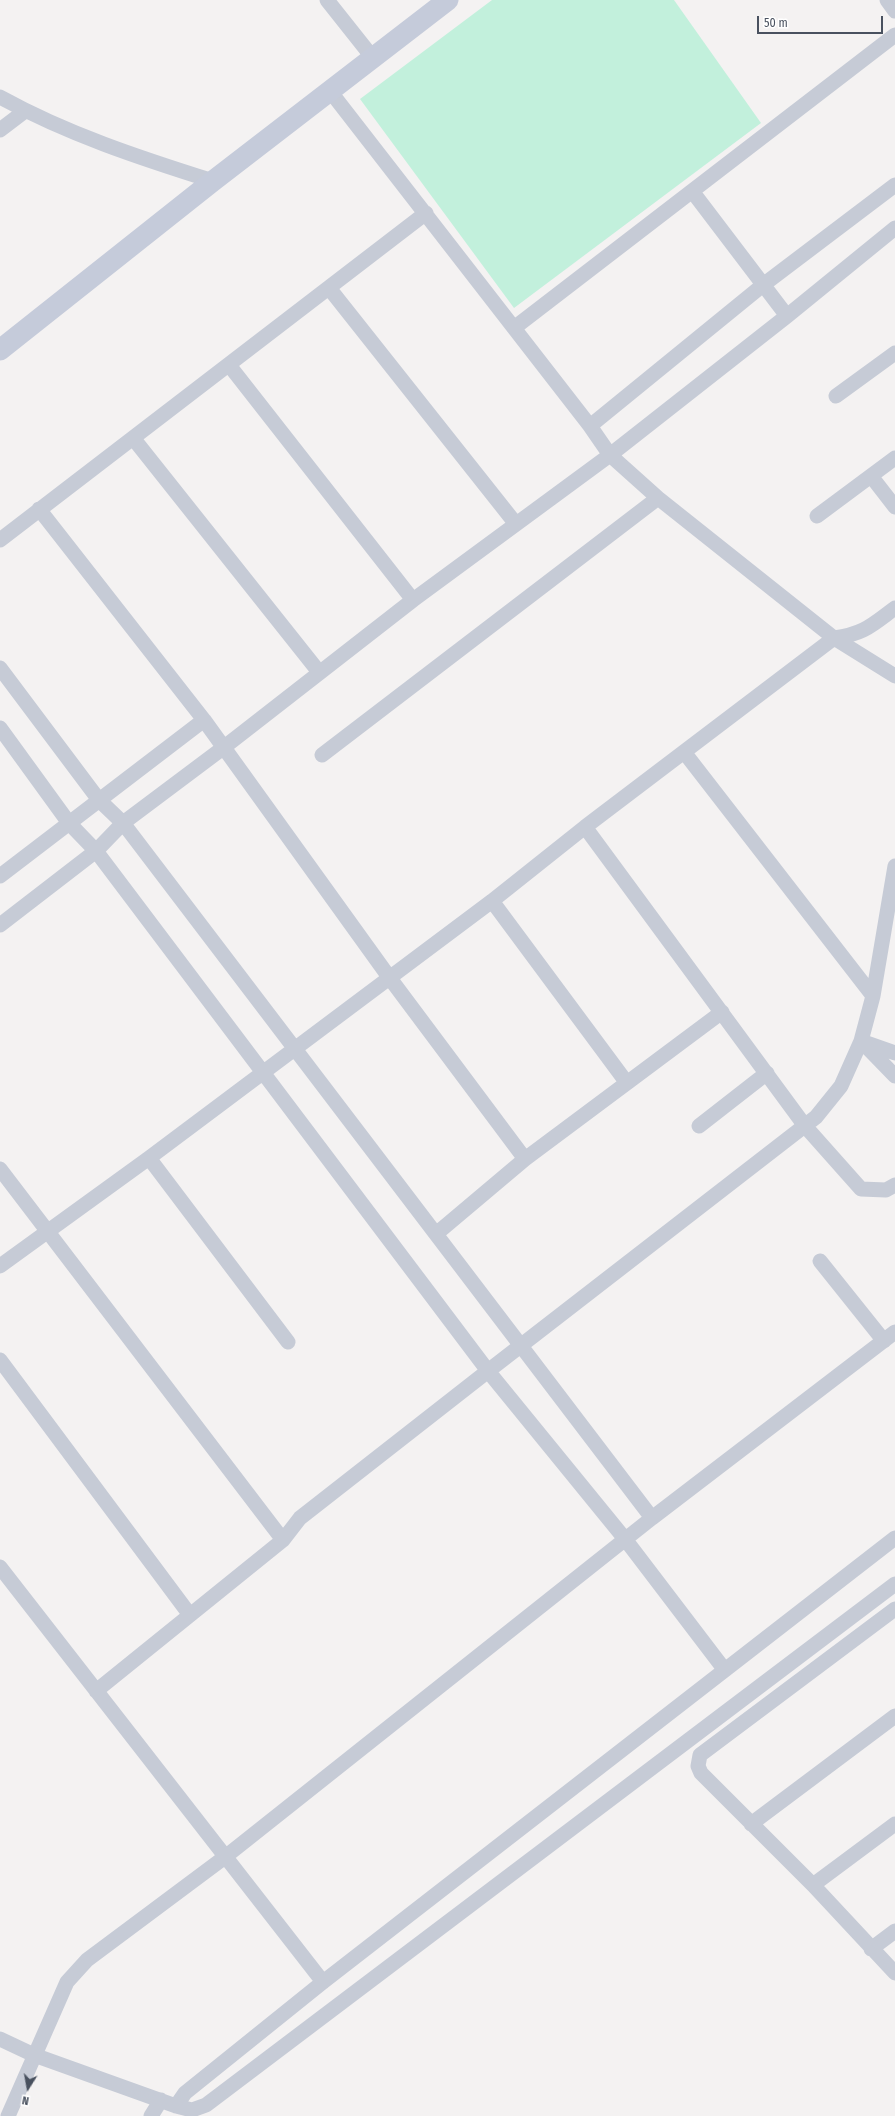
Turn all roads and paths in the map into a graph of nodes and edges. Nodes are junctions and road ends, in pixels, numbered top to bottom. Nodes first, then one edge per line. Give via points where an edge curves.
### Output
1 (327, 0) edge
2 (448, 0) edge
3 (887, 0) edge
4 (895, 11) edge
5 (895, 35) edge
6 (373, 58) junction
7 (330, 90) junction
8 (0, 97) edge
9 (25, 111) junction
10 (0, 130) edge
11 (213, 181) junction
12 (895, 185) edge
13 (692, 191) junction
14 (426, 213) junction
15 (895, 228) edge
16 (763, 285) junction
17 (329, 288) junction
18 (787, 316) junction
19 (514, 328) junction
20 (0, 350) edge
21 (895, 353) edge
22 (229, 365) junction
23 (836, 396) dead end
24 (590, 426) junction
25 (133, 438) junction
26 (610, 455) junction
27 (895, 458) edge
28 (871, 476) junction
29 (658, 498) junction
30 (895, 507) edge
31 (39, 509) junction
32 (817, 516) dead end
33 (516, 524) junction
34 (0, 540) edge
35 (413, 600) junction
36 (895, 608) edge
37 (834, 638) junction
38 (0, 668) edge
39 (319, 672) junction
40 (895, 676) edge
41 (204, 720) junction
42 (0, 728) edge
43 (223, 748) junction
44 (684, 752) junction
45 (322, 755) dead end
46 (99, 800) junction
47 (69, 823) junction
48 (123, 823) junction
49 (585, 827) junction
50 (96, 851) junction
51 (895, 866) edge
52 (0, 876) edge
53 (492, 901) junction
54 (0, 926) edge
55 (389, 977) junction
56 (873, 996) junction
57 (722, 1012) junction
58 (861, 1041) junction
59 (295, 1049) junction
60 (895, 1053) edge
61 (264, 1072) junction
62 (767, 1073) junction
63 (895, 1076) edge
64 (627, 1083) junction
65 (699, 1126) dead end
66 (805, 1126) junction
67 (149, 1158) junction
68 (525, 1159) junction
69 (0, 1169) edge
70 (895, 1185) edge
71 (48, 1233) junction
72 (436, 1234) junction
73 (820, 1261) dead end
74 (0, 1266) edge
75 (890, 1337) edge
76 (288, 1342) dead end
77 (520, 1346) junction
78 (0, 1360) edge
79 (488, 1371) junction
80 (652, 1518) junction
81 (895, 1538) edge
82 (626, 1539) junction
83 (283, 1540) junction
84 (0, 1567) edge
85 (895, 1584) edge
86 (190, 1615) junction
87 (893, 1615) edge
88 (724, 1669) junction
89 (96, 1691) junction
90 (895, 1716) edge
91 (751, 1824) junction
92 (895, 1824) edge
93 (226, 1857) junction
94 (813, 1885) junction
95 (895, 1931) edge
96 (872, 1949) junction
97 (895, 1974) edge
98 (323, 1982) junction
99 (0, 2039) edge
100 (34, 2055) junction
101 (161, 2100) junction
102 (176, 2106) junction
103 (8, 2116) edge
104 (151, 2116) edge

1 - 6 street
2 - 6 street
3 - 4 street
5 - 13 street
6 - 7 street
7 - 11 street
7 - 14 street
8 - 9 street
9 - 10 street
9 - 11 street via 129,154
11 - 20 street
12 - 16 street
13 - 16 street
13 - 19 street
14 - 17 street
14 - 19 street
15 - 18 street
16 - 18 street
16 - 24 street
17 - 22 street
17 - 33 street
18 - 26 street
19 - 24 street
21 - 23 street
22 - 25 street
22 - 35 street
24 - 26 street
25 - 31 street
25 - 39 street
26 - 29 street
26 - 33 street
27 - 28 street
28 - 30 street
28 - 32 street
29 - 37 street
29 - 45 street
31 - 34 street
31 - 41 street
33 - 35 street
35 - 39 street
36 - 37 street via 864,630
37 - 40 street
37 - 44 street
38 - 46 street
39 - 43 street
41 - 43 street
41 - 46 street
42 - 47 street
43 - 48 street
43 - 55 street
44 - 49 street
44 - 56 street
46 - 47 street
46 - 48 street
47 - 50 street
47 - 52 street
48 - 50 street
48 - 59 street
49 - 53 street
49 - 57 street
50 - 54 street
50 - 61 street
51 - 56 street
53 - 55 street
53 - 64 street
55 - 59 street
55 - 68 street
56 - 58 street
57 - 62 street
57 - 64 street
58 - 60 street
58 - 63 street
58 - 66 street via 841,1086 816,1117
59 - 61 street
59 - 72 street
61 - 67 street
61 - 79 street
62 - 65 street
62 - 66 street
64 - 68 street
66 - 70 street via 862,1189 886,1190
66 - 77 street
67 - 71 street
67 - 76 street
68 - 72 street
69 - 71 street
71 - 74 street
71 - 83 street
72 - 77 street
73 - 75 street
75 - 80 street
77 - 79 street
77 - 80 street
78 - 86 street
79 - 82 street
79 - 83 street via 300,1518
80 - 82 street
81 - 88 street
82 - 88 street
82 - 93 street
83 - 86 street
84 - 89 street
85 - 102 street via 206,2105 192,2110
86 - 89 street
87 - 91 street via 700,1755 698,1766 701,1773
88 - 98 street
89 - 93 street
90 - 91 street
91 - 94 street
92 - 94 street
93 - 98 street
93 - 100 street via 87,1960 66,1982
94 - 96 street
95 - 96 street
96 - 97 street
98 - 102 street via 185,2093
99 - 100 street
100 - 101 street
100 - 103 street
101 - 102 street
101 - 104 street

